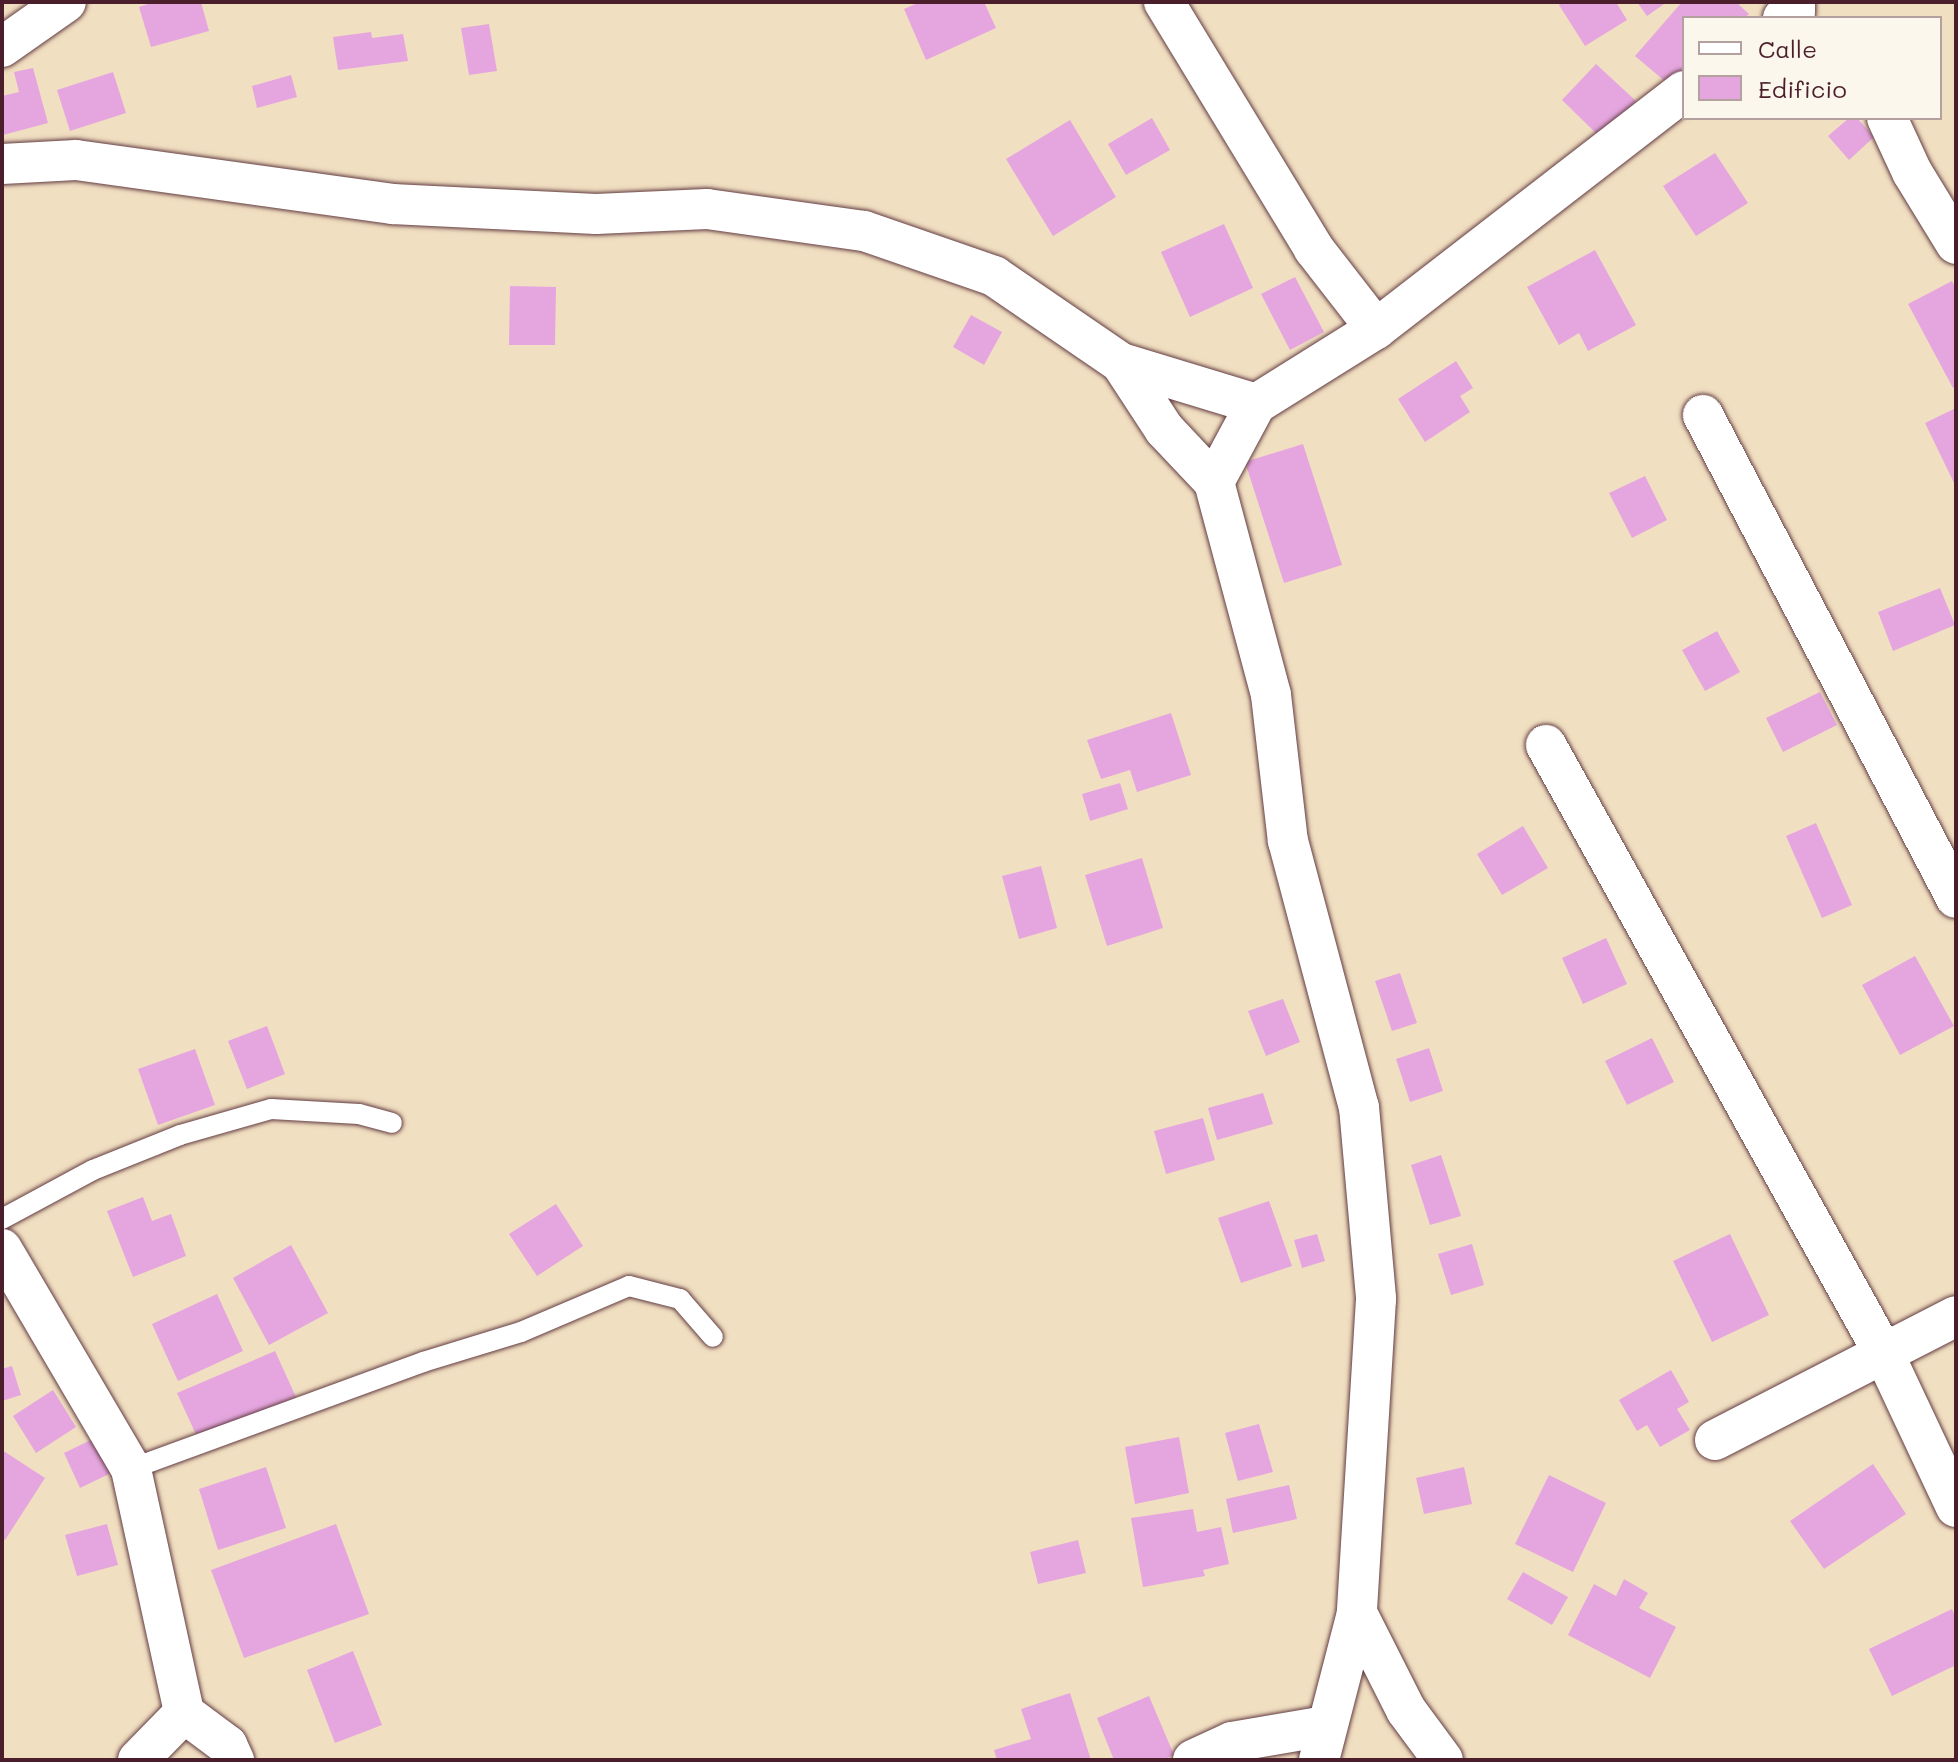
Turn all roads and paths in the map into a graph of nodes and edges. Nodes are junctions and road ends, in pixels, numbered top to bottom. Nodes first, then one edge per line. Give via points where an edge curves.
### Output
1 (66, 2) edge
2 (1164, 2) edge
3 (2, 47) edge
4 (1682, 93) edge
5 (1888, 120) edge
6 (2, 164) edge
7 (1956, 244) edge
8 (1376, 329) junction
9 (1121, 363) junction
10 (1256, 404) junction
11 (1703, 415) dead end
12 (1214, 482) junction
13 (1546, 745) dead end
14 (1956, 898) edge
15 (392, 1123) dead end
16 (2, 1219) edge
17 (2, 1249) edge
18 (1956, 1316) edge
19 (713, 1337) dead end
20 (1884, 1354) junction
21 (1715, 1440) dead end
22 (131, 1469) junction
23 (1956, 1507) edge
24 (1357, 1613) junction
25 (184, 1713) junction
26 (1323, 1743) edge
27 (138, 1760) edge
28 (234, 1760) edge
29 (1193, 1760) edge
30 (1443, 1760) edge

1 - 3 street
2 - 8 street via 1314,249
4 - 8 street
5 - 7 street
6 - 9 street via 76,160 392,204 596,214 707,209 864,231 994,276
8 - 10 street
9 - 10 street
9 - 12 street via 1164,429
10 - 12 street
11 - 14 street
12 - 24 street via 1271,695 1288,841 1359,1107 1376,1299
13 - 20 street
15 - 16 lane via 359,1114 271,1109 180,1135 93,1170
17 - 22 street
18 - 20 street
19 - 22 lane via 680,1299 629,1286 521,1332 423,1362
20 - 21 street
20 - 23 street
22 - 25 street
24 - 26 street
24 - 30 street via 1406,1710
25 - 27 street
25 - 28 street via 227,1745
26 - 29 street via 1232,1742

